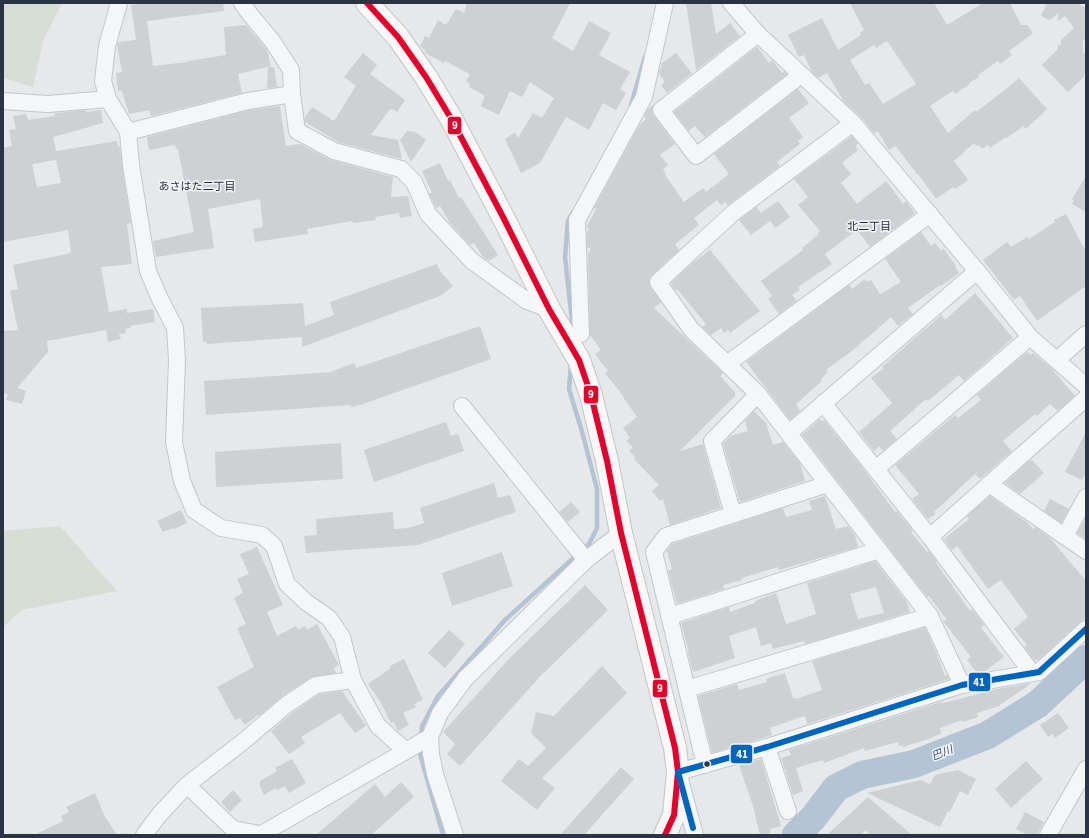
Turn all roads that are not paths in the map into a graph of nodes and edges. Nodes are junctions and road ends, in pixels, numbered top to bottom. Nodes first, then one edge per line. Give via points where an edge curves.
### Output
1 (119, 3) edge
2 (242, 3) edge
3 (368, 3) edge
4 (665, 3) edge
5 (731, 3) edge
6 (758, 34) junction
7 (801, 75) junction
8 (292, 94) junction
9 (108, 99) junction
10 (3, 101) edge
11 (853, 123) junction
12 (128, 132) junction
13 (930, 214) junction
14 (977, 271) junction
15 (549, 309) junction
16 (581, 334) dead end
17 (1085, 336) edge
18 (1030, 337) junction
19 (1057, 360) junction
20 (727, 364) junction
21 (1086, 386) edge
22 (758, 394) junction
23 (1086, 398) edge
24 (823, 403) junction
25 (462, 406) dead end
26 (789, 433) junction
27 (876, 469) junction
28 (828, 484) junction
29 (989, 484) junction
30 (1086, 497) edge
31 (733, 514) junction
32 (621, 533) junction
33 (1065, 536) junction
34 (930, 537) junction
35 (879, 550) junction
36 (1086, 551) edge
37 (586, 560) junction
38 (670, 616) junction
39 (930, 616) junction
40 (1086, 629) edge
41 (1032, 674) junction
42 (353, 680) junction
43 (962, 685) junction
44 (687, 689) junction
45 (430, 737) junction
46 (767, 747) junction
47 (406, 751) junction
48 (705, 765) junction
49 (1086, 769) edge
50 (678, 772) junction
51 (187, 785) junction
52 (788, 811) dead end
53 (1050, 834) edge
54 (144, 835) edge
55 (260, 835) edge
56 (455, 835) edge
57 (665, 835) edge
58 (695, 835) edge

1 - 9 street via 107,46 103,81
2 - 8 street via 291,70
3 - 15 main road via 398,37 452,120
4 - 16 street via 644,97 577,220
5 - 6 street
6 - 7 street
6 - 7 street via 661,110 696,156
7 - 11 street
8 - 12 street via 248,100
8 - 15 street via 297,131 334,150 401,170 414,182 428,214 472,261 527,301
9 - 10 street via 48,104
9 - 12 street
11 - 13 street
11 - 20 street via 733,213 658,282 691,329
12 - 42 street via 148,271 175,328 177,360 174,442 182,481 194,510 221,528 262,535 274,546 287,584 306,602 329,618 342,637
13 - 14 street
13 - 20 street
14 - 18 street
14 - 24 street
15 - 32 main road via 579,360 591,394
17 - 19 street
18 - 19 street
18 - 27 street
19 - 21 street
20 - 22 street
22 - 26 street
22 - 31 street via 712,441
23 - 29 street
24 - 26 street
24 - 27 street
25 - 37 street
26 - 28 street
27 - 34 street
28 - 31 street
28 - 35 street
29 - 33 street
29 - 34 street
30 - 33 street
31 - 38 street via 666,536 654,552
32 - 37 street
32 - 50 main road
33 - 36 street
34 - 41 street
35 - 38 street
35 - 39 street
37 - 45 street via 465,679 440,713
38 - 44 street
39 - 43 street
39 - 44 street
40 - 41 street via 1039,672
41 - 43 street
42 - 47 street via 378,726
42 - 51 street via 316,685 286,705
43 - 46 street
44 - 48 street
45 - 47 street
45 - 56 street via 435,774
46 - 48 street
46 - 52 street
47 - 55 street
48 - 50 street
49 - 53 street
50 - 57 main road via 674,815
50 - 58 street
51 - 54 street
51 - 55 street via 233,829

